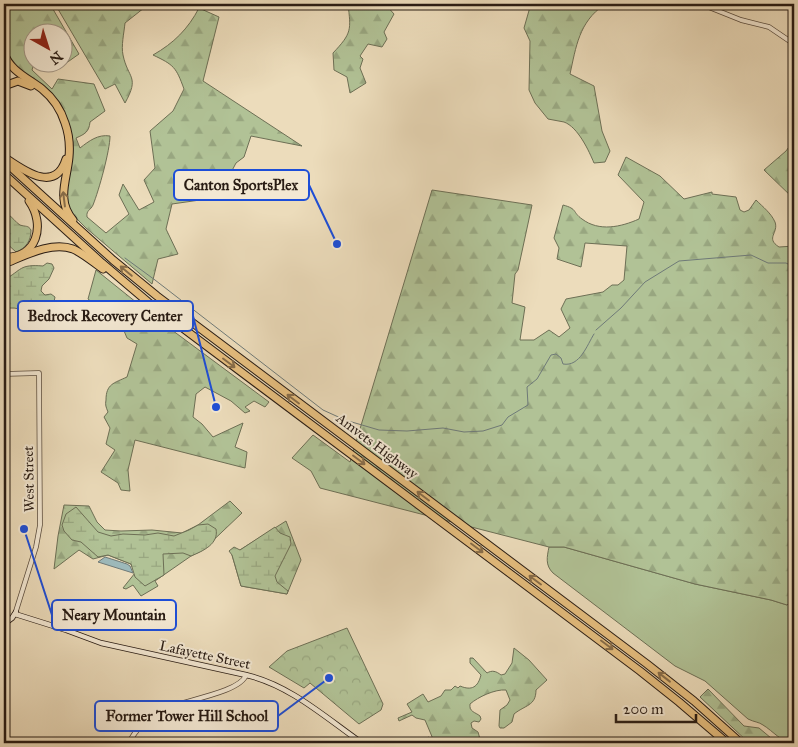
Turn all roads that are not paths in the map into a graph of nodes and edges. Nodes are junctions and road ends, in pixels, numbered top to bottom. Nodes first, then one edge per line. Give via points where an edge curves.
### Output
1 (701, 4) edge
2 (794, 44) edge
3 (4, 53) edge
4 (4, 86) edge
5 (4, 157) edge
6 (4, 161) edge
7 (4, 175) edge
8 (102, 250) junction
9 (4, 257) edge
10 (4, 264) edge
11 (148, 302) junction
12 (4, 374) edge
13 (15, 612) junction
14 (4, 624) edge
15 (246, 674) junction
16 (129, 743) edge
17 (362, 743) edge
18 (727, 743) edge
19 (741, 743) edge

1 - 2 street via 741,20 770,27
8 -> 3 highway via 74,222 65,207 63,191 70,147 63,116 51,98 11,66
4 - 5 highway via 22,81 44,95 64,129 66,159 56,173 40,177
6 - 8 highway, Amvets Highway
7 - 9 highway via 31,204 38,226 35,240 25,252
7 - 11 highway, Amvets Highway
19 -> 8 highway, Amvets Highway via 648,664 173,309
10 - 11 highway via 49,248 70,248
11 -> 18 highway, Amvets Highway via 644,674
12 - 13 street, West Street via 39,373 40,530
13 - 14 main road
13 - 15 main road, Lafayette Street via 101,644
15 - 16 street via 231,688 160,711
15 - 17 main road, Lafayette Street via 284,689

